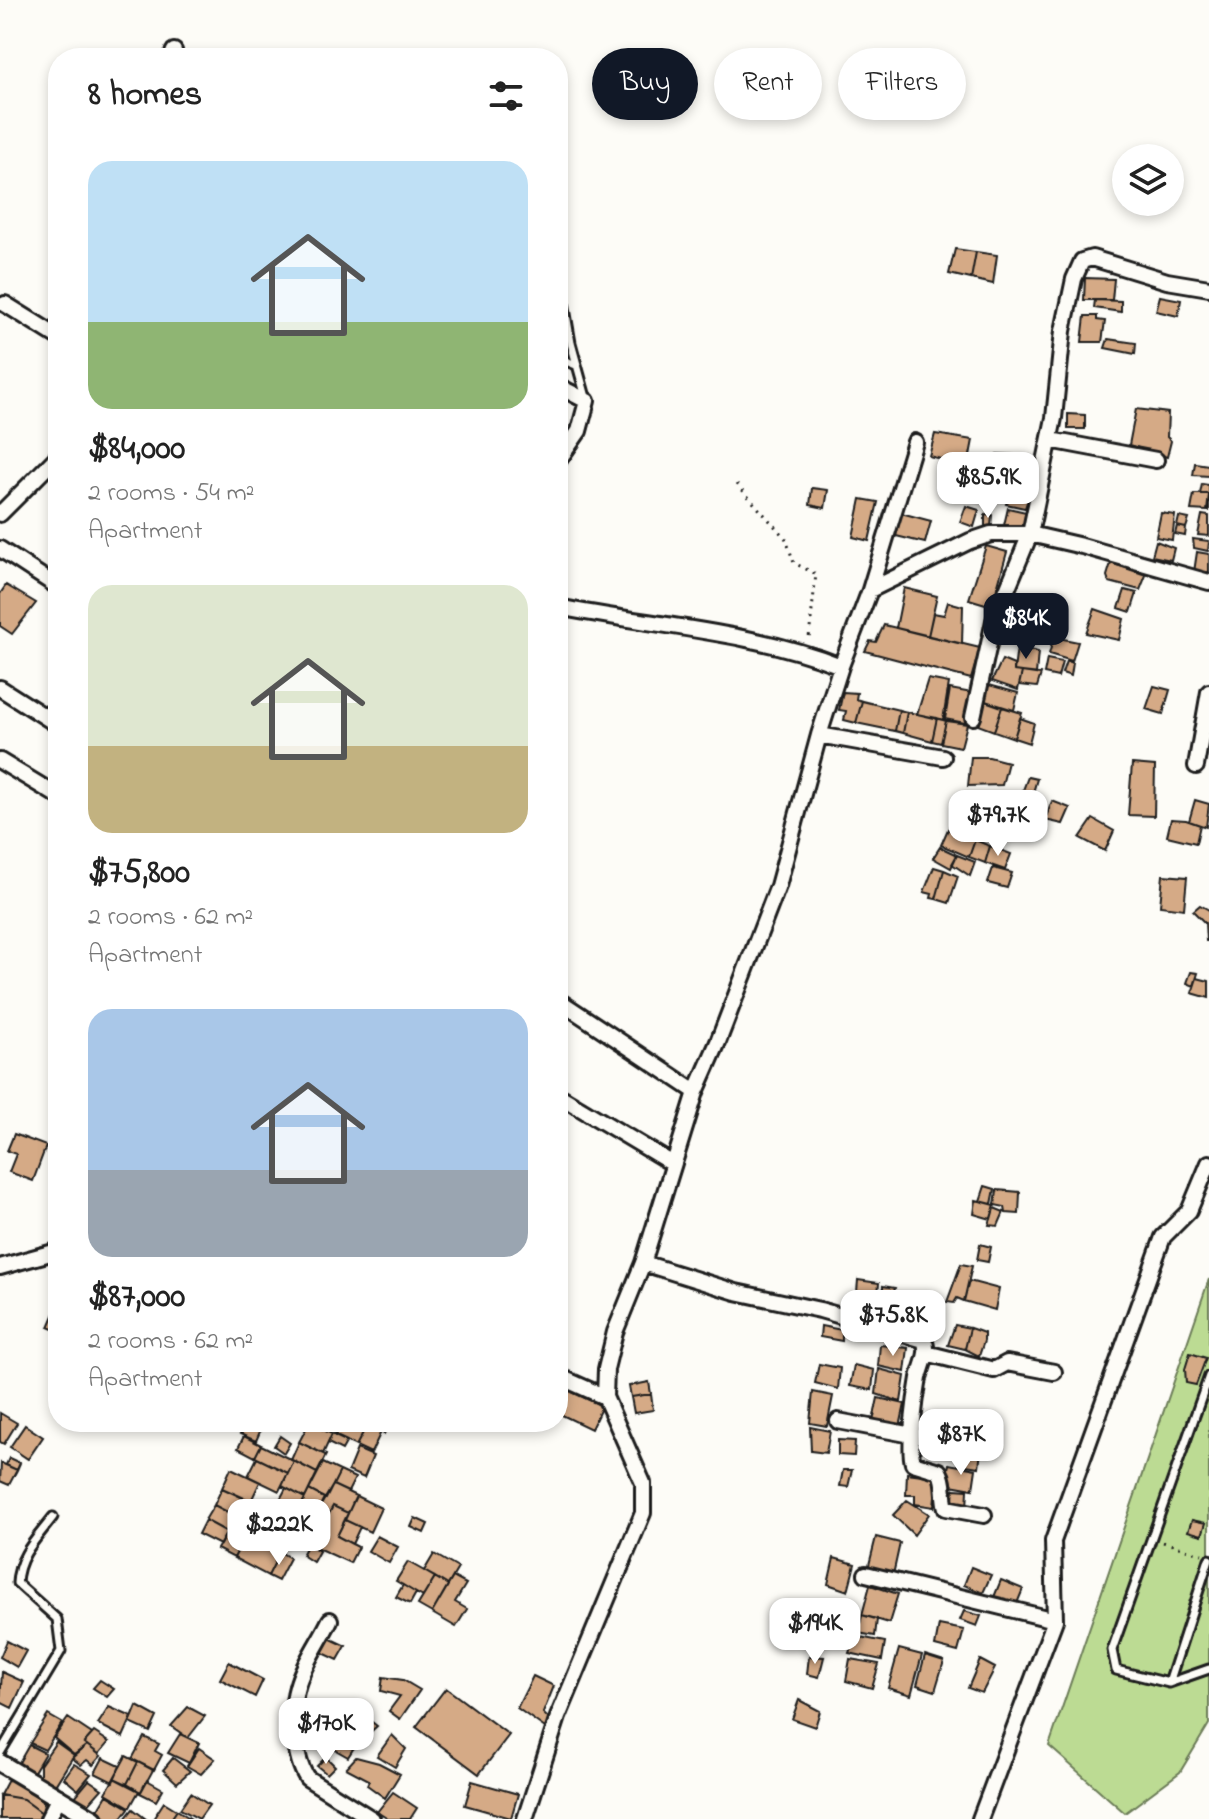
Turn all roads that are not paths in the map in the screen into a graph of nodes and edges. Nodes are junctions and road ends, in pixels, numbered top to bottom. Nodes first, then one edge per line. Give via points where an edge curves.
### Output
1 (1209, 288) edge
2 (5, 304) dead end
3 (568, 323) edge
4 (48, 331) edge
5 (568, 362) edge
6 (576, 365) junction
7 (568, 391) edge
8 (587, 401) junction
9 (1050, 440) junction
10 (915, 442) dead end
11 (568, 447) edge
12 (1156, 460) dead end
13 (48, 466) edge
14 (0, 514) edge
15 (1030, 534) junction
16 (0, 549) edge
17 (48, 580) edge
18 (1209, 582) edge
19 (870, 590) junction
20 (568, 609) edge
21 (841, 666) junction
22 (0, 688) edge
23 (1209, 692) edge
24 (973, 717) dead end
25 (48, 719) edge
26 (819, 735) junction
27 (943, 757) dead end
28 (0, 761) edge
29 (1196, 766) dead end
30 (48, 790) edge
31 (568, 1007) edge
32 (696, 1092) junction
33 (568, 1101) edge
34 (1209, 1163) edge
35 (673, 1164) junction
36 (48, 1254) edge
37 (643, 1263) junction
38 (0, 1267) edge
39 (926, 1353) junction
40 (1054, 1372) dead end
41 (1209, 1376) edge
42 (568, 1380) edge
43 (605, 1397) junction
44 (838, 1421) dead end
45 (912, 1435) junction
46 (984, 1515) dead end
47 (53, 1517) dead end
48 (1209, 1558) edge
49 (866, 1574) dead end
50 (330, 1620) dead end
51 (1055, 1620) junction
52 (1209, 1669) edge
53 (1169, 1683) junction
54 (0, 1753) edge
55 (0, 1763) edge
56 (59, 1797) junction
57 (48, 1819) edge
58 (94, 1819) edge
59 (372, 1819) edge
60 (525, 1819) edge
61 (980, 1819) edge

1 - 9 street via 1092,258 1082,261 1063,331
2 - 4 street
3 - 6 lane
5 - 6 lane
6 - 8 lane
7 - 8 street
8 - 11 street via 579,431
9 - 12 street
9 - 15 street
10 - 19 street
13 - 14 street
15 - 18 street
15 - 19 street via 991,534 970,541
15 - 24 street via 994,621
16 - 17 street
19 - 21 street
20 - 21 street via 761,641
21 - 26 street
22 - 25 street
23 - 29 street
26 - 27 street
26 - 32 street via 778,886
28 - 30 street
31 - 32 street
32 - 35 street
33 - 35 street
34 - 51 street via 1189,1211 1163,1237 1053,1541
35 - 37 street
36 - 38 street
37 - 39 street via 924,1340
37 - 43 street via 615,1332
39 - 40 street via 994,1370 1007,1363
39 - 45 street
41 - 53 lane via 1112,1650 1116,1670
42 - 43 street
43 - 60 street via 643,1483 643,1513 558,1717
44 - 45 street
45 - 46 street via 913,1463 939,1471 946,1508
47 - 54 lane via 23,1557 17,1583 57,1619 61,1651
48 - 53 lane
49 - 51 street
50 - 59 street via 297,1687 296,1746 307,1778
51 - 61 street
52 - 53 lane
55 - 56 street
56 - 57 street
56 - 58 street

